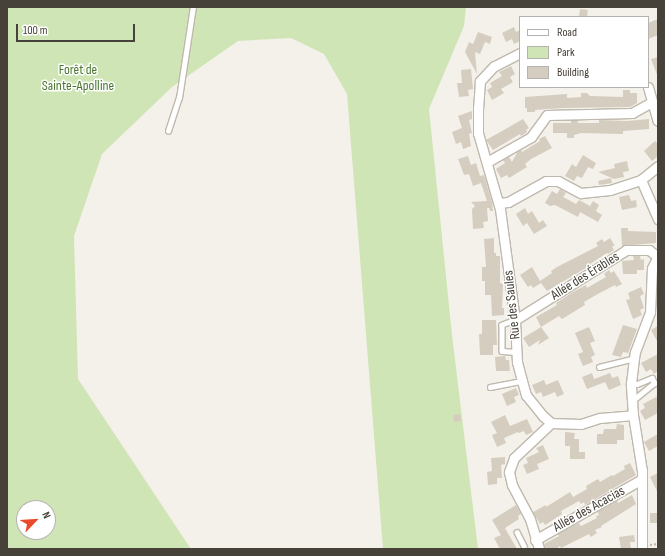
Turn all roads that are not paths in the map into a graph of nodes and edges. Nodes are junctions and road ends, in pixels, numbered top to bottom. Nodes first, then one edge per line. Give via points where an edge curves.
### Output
1 (193, 7) edge
2 (519, 54) edge
3 (648, 88) edge
4 (652, 102) junction
5 (658, 121) edge
6 (168, 131) dead end
7 (487, 162) junction
8 (658, 166) edge
9 (641, 180) junction
10 (499, 203) junction
11 (658, 219) edge
12 (658, 256) edge
13 (515, 320) junction
14 (516, 352) junction
15 (634, 358) junction
16 (599, 367) dead end
17 (522, 381) junction
18 (631, 383) junction
19 (490, 387) dead end
20 (632, 402) junction
21 (633, 415) junction
22 (551, 423) junction
23 (642, 479) junction
24 (516, 532) dead end
25 (535, 540) junction
26 (524, 546) dead end
27 (539, 549) edge
28 (642, 549) edge

1 - 6 lane via 179,98
2 - 7 street, Rue des Saules via 494,66 480,81 478,133
3 - 4 street
4 - 5 street
4 - 7 street via 632,113 547,115 531,137
7 - 10 street, Rue des Saules
8 - 9 street
9 - 10 street via 610,190 581,193 558,181 546,181 508,202
9 - 11 street
10 - 13 street, Rue des Saules
12 - 13 street, Allée des Érables via 649,250 626,250
12 - 15 street via 652,268 650,312
13 - 14 street, Rue des Saules
13 - 14 lane via 502,325 502,351
14 - 17 street, Rue des Saules
15 - 16 lane
15 - 18 street
17 - 19 lane
17 - 22 street, Rue des Saules via 526,395
18 - 20 street
18 - 20 lane via 652,378 655,383
20 - 21 street
21 - 22 street via 600,418 581,424
21 - 23 street
22 - 25 street via 514,458 509,472 512,485 530,519
23 - 25 street, Allée des Acacias
23 - 28 street
24 - 26 lane
25 - 27 street

